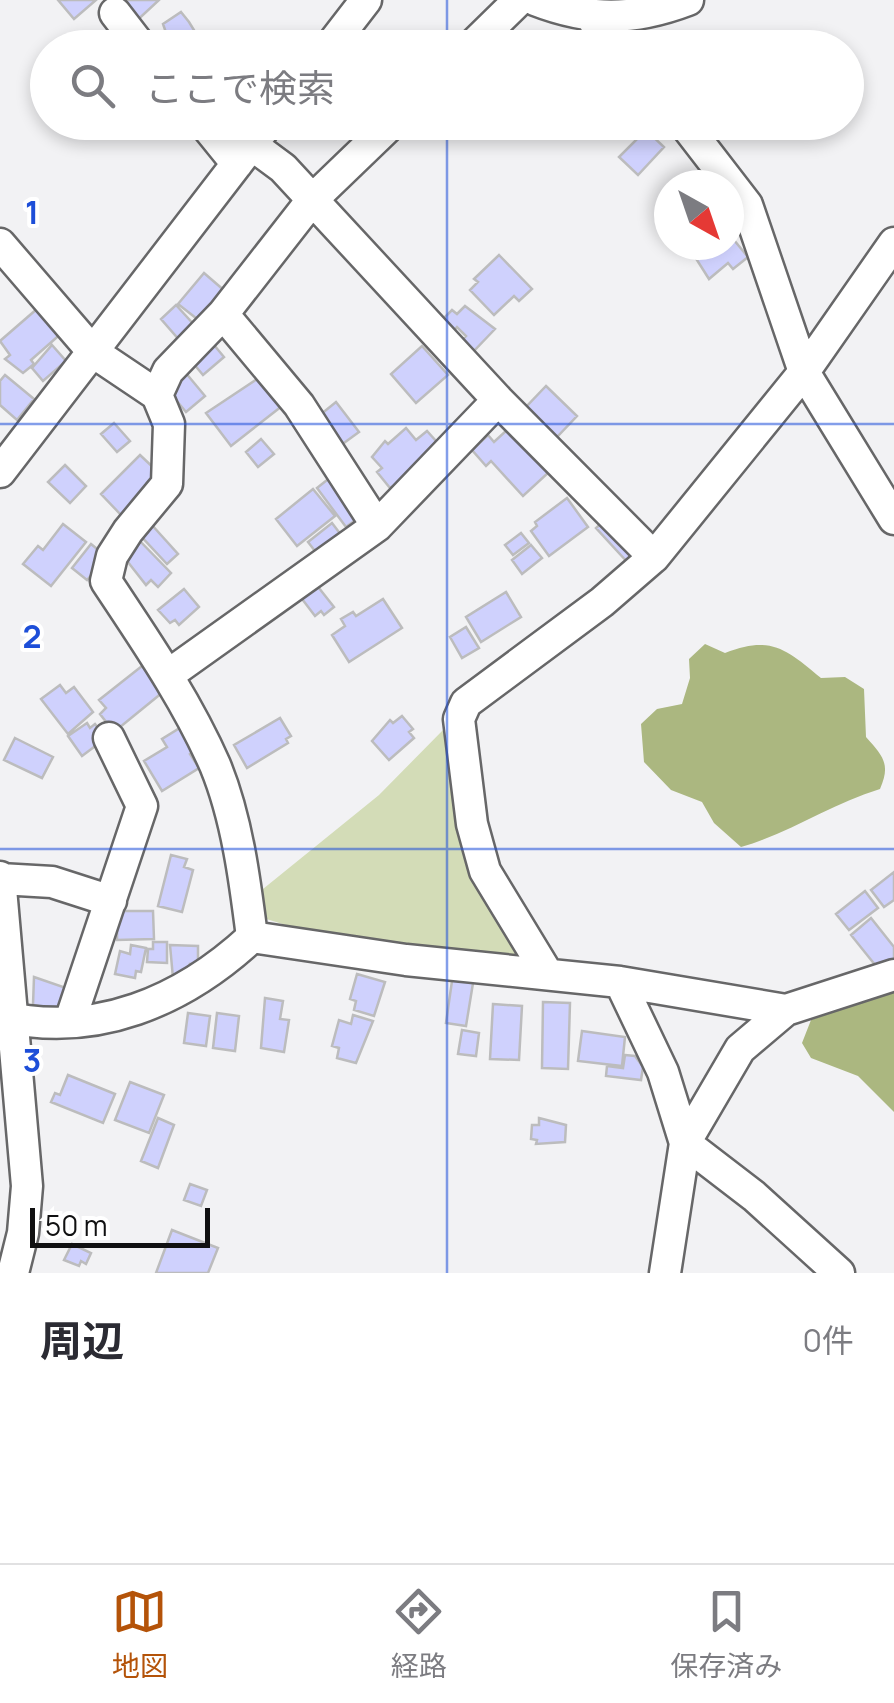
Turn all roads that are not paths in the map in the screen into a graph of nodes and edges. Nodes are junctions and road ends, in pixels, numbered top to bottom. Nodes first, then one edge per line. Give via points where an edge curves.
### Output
1 (366, 0) edge
2 (519, 0) edge
3 (535, 0) edge
4 (688, 0) edge
5 (115, 14) dead end
6 (592, 18) junction
7 (128, 30) edge
8 (343, 30) edge
9 (488, 30) edge
10 (600, 30) edge
11 (374, 140) edge
12 (697, 140) edge
13 (253, 144) edge
14 (312, 200) junction
15 (894, 243) edge
16 (0, 244) edge
17 (223, 314) junction
18 (92, 352) junction
19 (804, 372) junction
20 (157, 395) junction
21 (498, 400) junction
22 (0, 472) edge
23 (894, 519) edge
24 (377, 526) junction
25 (654, 557) junction
26 (168, 676) junction
27 (109, 738) dead end
28 (0, 878) edge
29 (111, 901) junction
30 (252, 937) junction
31 (547, 973) junction
32 (894, 975) edge
33 (620, 982) junction
34 (786, 1010) junction
35 (6, 1017) edge
36 (70, 1020) junction
37 (685, 1143) junction
38 (14, 1202) edge
39 (13, 1273) edge
40 (664, 1273) edge
41 (839, 1273) edge

1 - 8 street
2 - 9 street
3 - 6 street
4 - 6 street via 641,14
5 - 7 street
6 - 10 street
11 - 14 street
12 - 19 street via 746,205
13 - 14 street
13 - 18 street
14 - 17 street
14 - 21 street
15 - 19 street
16 - 18 street
17 - 20 street via 178,358
17 - 24 street via 299,405
18 - 20 street
18 - 22 street
19 - 23 street
19 - 25 street
20 - 26 street via 169,424 168,484 112,556 106,581
21 - 24 street
21 - 25 street
24 - 26 street
25 - 31 street via 466,703 459,719 485,871
26 - 30 street via 228,805
27 - 29 street via 142,806
28 - 29 street via 52,882
28 - 35 street
29 - 36 street
30 - 31 street
30 - 36 street via 219,968 146,1009
31 - 33 street
32 - 34 street
33 - 34 street
33 - 37 street via 663,1072
34 - 37 street via 740,1048
35 - 36 street
35 - 38 street
37 - 40 street
37 - 41 street
38 - 39 street

